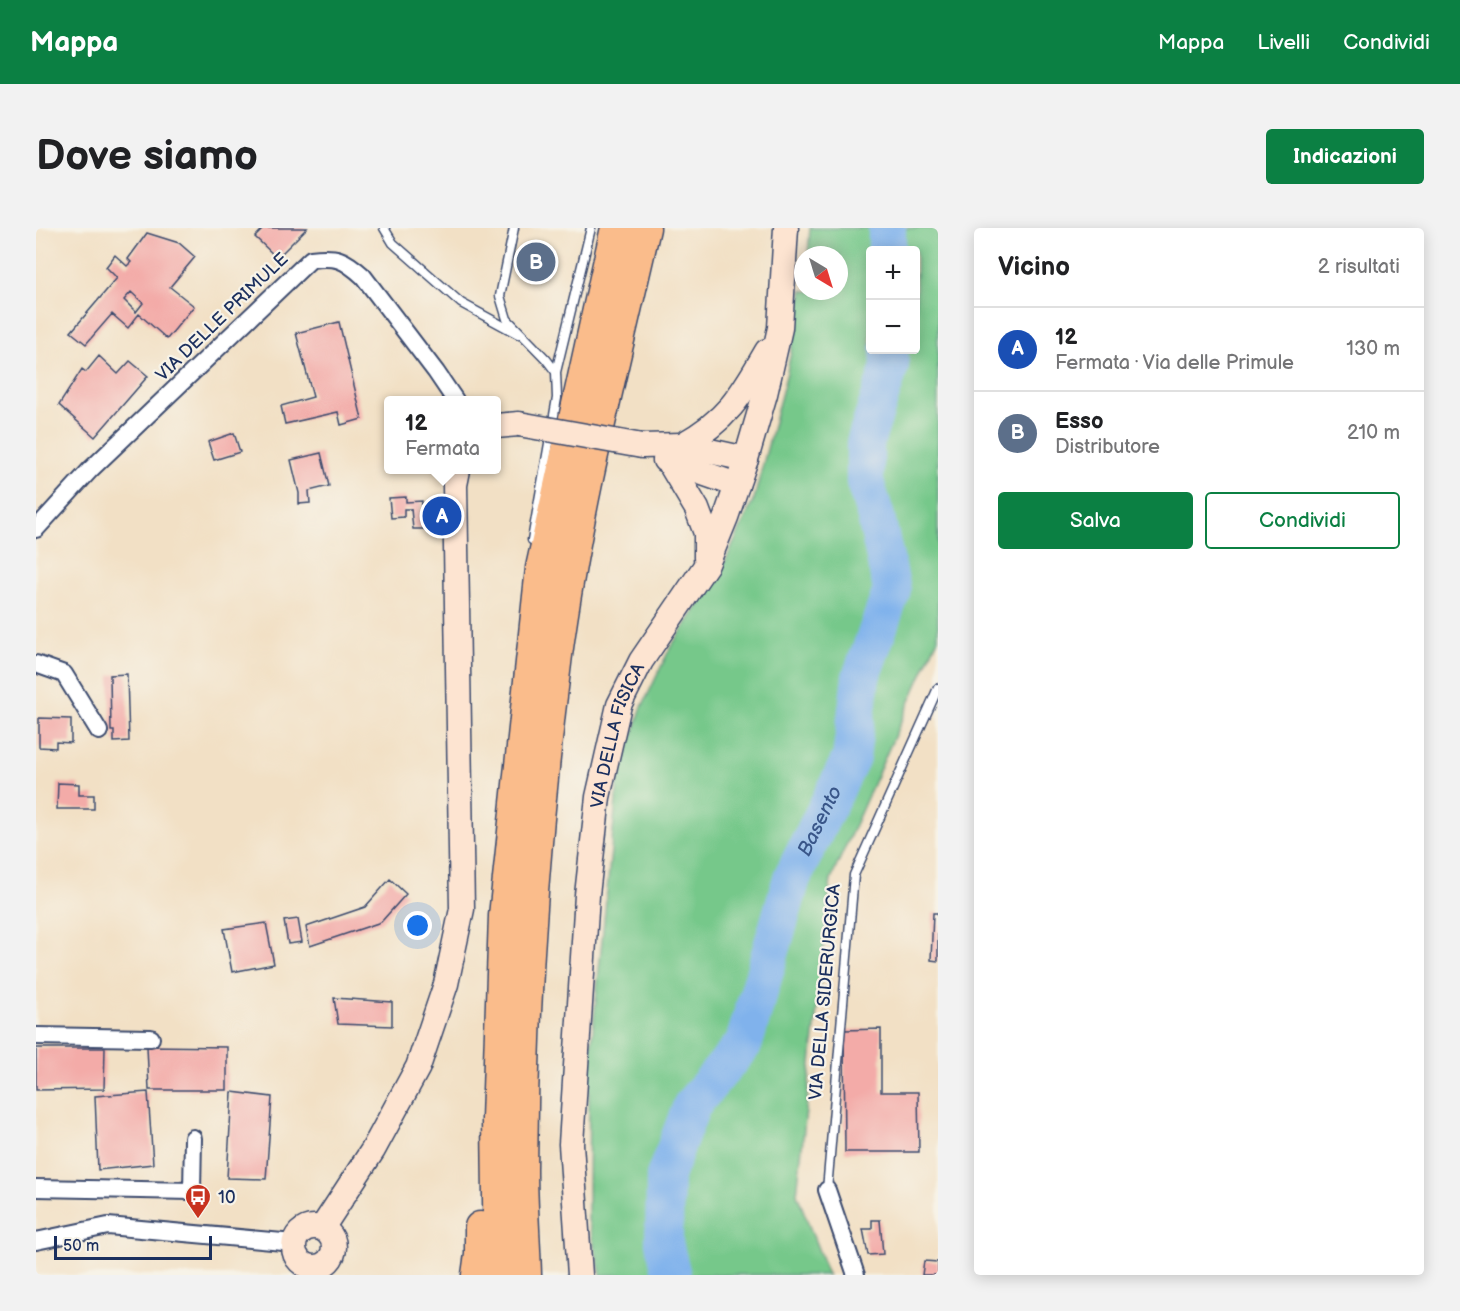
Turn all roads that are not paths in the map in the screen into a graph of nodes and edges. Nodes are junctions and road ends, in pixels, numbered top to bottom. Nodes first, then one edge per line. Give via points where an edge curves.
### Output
1 (384, 228) edge
2 (514, 228) edge
3 (591, 228) edge
4 (616, 228) edge
5 (645, 228) edge
6 (786, 228) edge
7 (780, 328) junction
8 (529, 340) junction
9 (555, 372) junction
10 (452, 396) edge
11 (507, 425) edge
12 (675, 454) junction
13 (746, 459) junction
14 (457, 474) edge
15 (737, 485) junction
16 (36, 529) edge
17 (531, 546) dead end
18 (706, 564) junction
19 (525, 626) dead end
20 (36, 664) edge
21 (938, 688) edge
22 (527, 693) junction
23 (99, 730) dead end
24 (502, 950) junction
25 (36, 1036) edge
26 (152, 1038) dead end
27 (193, 1138) dead end
28 (36, 1188) edge
29 (827, 1190) joint
30 (322, 1227) junction
31 (36, 1241) edge
32 (294, 1243) junction
33 (334, 1268) edge
34 (477, 1275) edge
35 (499, 1275) edge
36 (526, 1275) edge
37 (580, 1275) edge
38 (856, 1275) edge

1 - 8 lane via 393,243 461,303
2 - 8 lane via 500,297 507,319
3 - 9 lane
4 - 22 highway via 540,568
5 - 36 highway via 584,499 557,653 532,880 522,1171
6 - 7 street, VIA DELLA FISICA
7 - 12 street via 737,402
7 - 13 street, VIA DELLA FISICA
8 - 9 lane
9 - 17 lane via 557,398
10 - 16 street, VIA DELLE PRIMULE via 363,276 348,263 331,256 311,259 90,470
11 - 12 street, bridge
12 - 13 street
12 - 15 street
12 - 18 street via 706,533
13 - 15 street, VIA DELLA FISICA
14 - 30 street via 462,909 446,984 418,1067 373,1150
15 - 18 street, VIA DELLA FISICA
18 - 37 street, VIA DELLA FISICA via 641,660 619,705 598,797 587,895 571,1144
19 - 22 lane
20 - 23 street via 64,674
21 - 29 lane, VIA DELLA SIDERURGICA via 854,875
22 - 24 highway
24 - 34 highway via 479,1079
24 - 35 highway via 497,1119
25 - 26 street
27 - 28 street via 192,1191
29 - 38 street, VIA DELLA SIDERURGICA
30 - 32 street via 308,1227
30 - 33 street via 334,1242
31 - 32 street via 108,1226
32 - 33 street via 296,1256 305,1265

